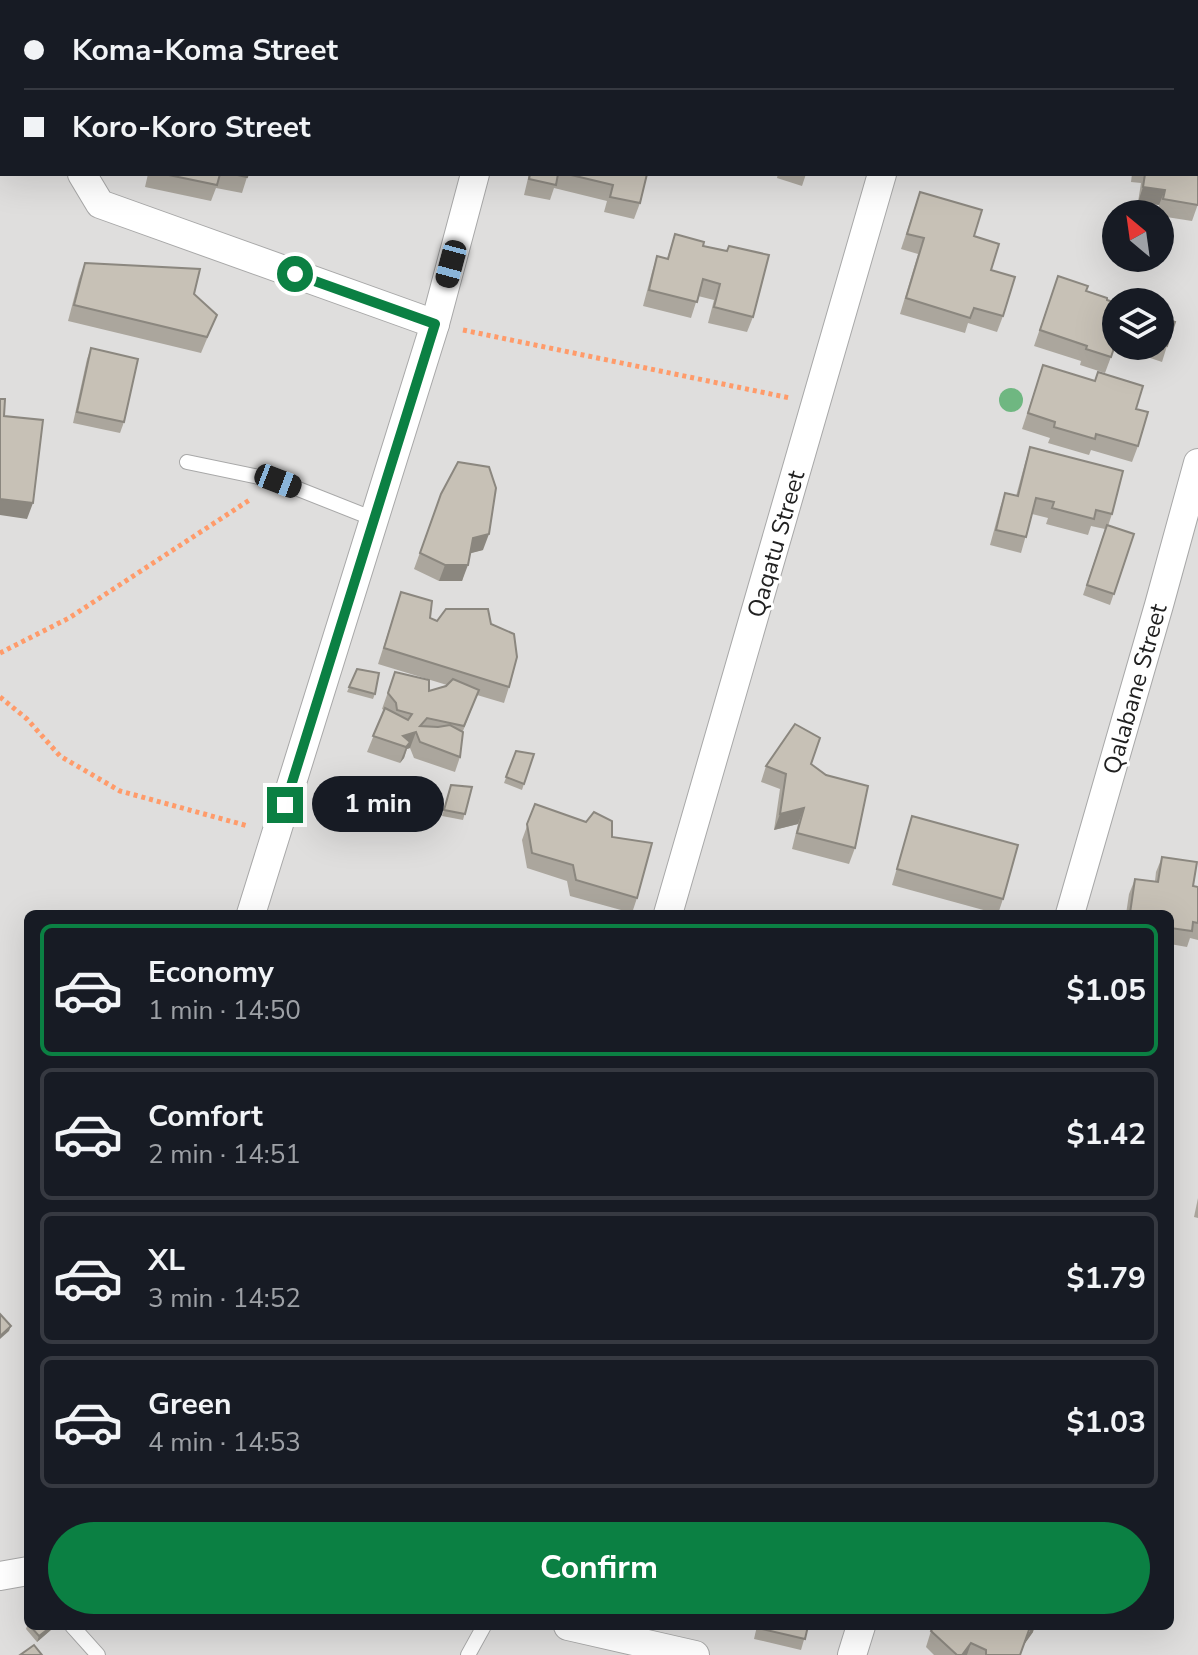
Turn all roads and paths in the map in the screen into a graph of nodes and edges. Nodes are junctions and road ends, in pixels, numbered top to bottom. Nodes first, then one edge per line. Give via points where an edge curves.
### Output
1 (83, 176) edge
2 (474, 176) edge
3 (881, 176) edge
4 (435, 324) junction
5 (817, 404) junction
6 (187, 462) dead end
7 (1198, 463) edge
8 (278, 481) junction
9 (374, 519) junction
10 (0, 653) edge
11 (0, 697) edge
12 (276, 834) junction
13 (252, 910) edge
14 (669, 910) edge
15 (1071, 910) edge
16 (24, 1572) edge
17 (0, 1576) edge
18 (76, 1630) edge
19 (482, 1630) edge
20 (586, 1630) edge
21 (860, 1630) edge
22 (98, 1655) edge
23 (468, 1655) edge
24 (695, 1655) edge
25 (852, 1655) edge

1 - 4 street via 100,204
2 - 4 street
3 - 5 street, Qaqatu Street
4 - 5 path
4 - 9 street
5 - 14 street, Qaqatu Street
6 - 8 lane
7 - 15 street, Qalabane Street
8 - 9 lane
8 - 10 path via 69,618
9 - 12 street
11 - 12 path via 60,756 120,791
12 - 13 street
16 - 17 street
18 - 22 lane
19 - 23 lane
20 - 24 street
21 - 25 street

